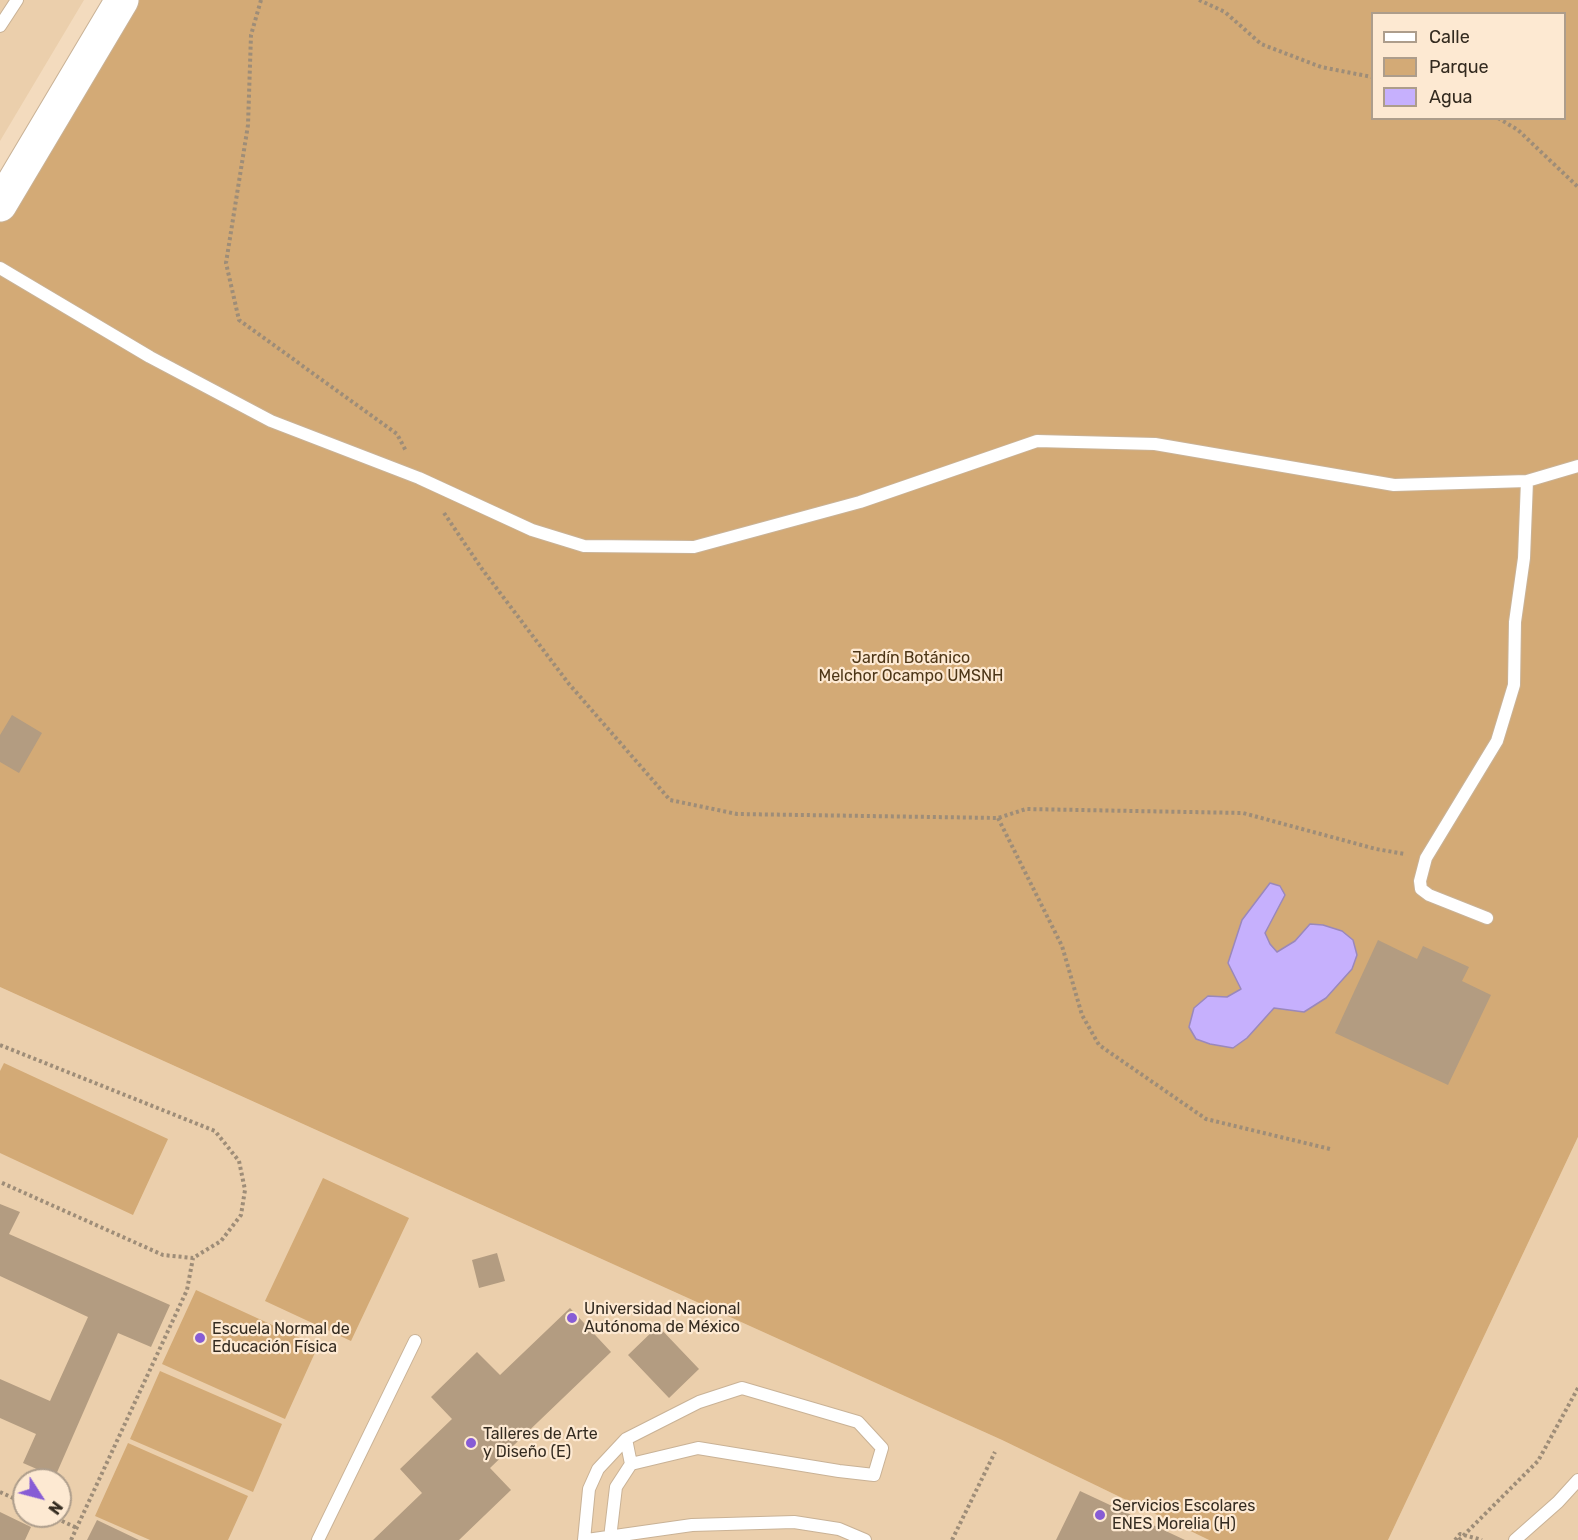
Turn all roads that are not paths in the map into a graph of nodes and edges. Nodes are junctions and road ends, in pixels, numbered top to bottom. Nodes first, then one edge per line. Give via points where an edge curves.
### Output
1 (16, 0) edge
2 (107, 0) edge
3 (123, 0) edge
4 (0, 26) edge
5 (0, 181) edge
6 (0, 205) edge
7 (0, 268) edge
8 (1578, 466) edge
9 (1527, 481) junction
10 (1487, 918) dead end
11 (415, 1341) dead end
12 (626, 1439) junction
13 (631, 1464) junction
14 (1578, 1480) edge
15 (610, 1538) junction
16 (318, 1540) edge
17 (586, 1540) edge
18 (865, 1540) edge
19 (1515, 1540) edge

1 - 4 lane
2 - 5 main road
3 - 6 main road
7 - 9 lane via 150,357 271,421 419,478 532,530 584,546 694,548 860,502 1037,441 1155,444 1394,484
8 - 9 lane
9 - 10 lane via 1524,558 1515,622 1514,686 1497,741 1426,858 1420,880 1421,890 1429,895
11 - 16 lane
12 - 13 lane
12 - 13 lane via 699,1402 742,1388 858,1422 882,1448 874,1475 698,1448
12 - 17 lane via 598,1469 589,1489
13 - 15 lane via 616,1487
14 - 19 lane
15 - 17 lane
15 - 18 lane via 692,1525 794,1522 839,1529

